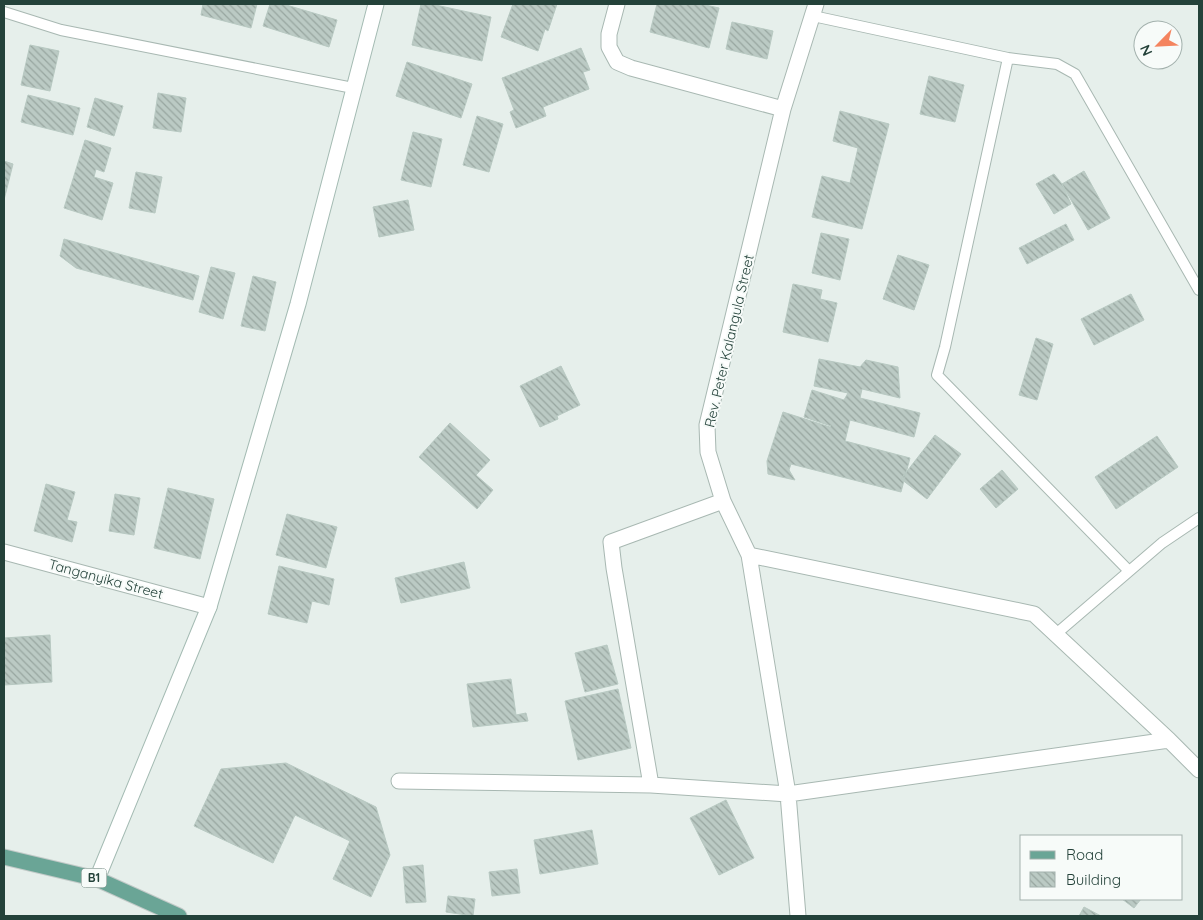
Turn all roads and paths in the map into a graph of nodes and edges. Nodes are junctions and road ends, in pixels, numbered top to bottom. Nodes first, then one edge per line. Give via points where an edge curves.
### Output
1 (376, 4) edge
2 (617, 4) edge
3 (814, 10) edge
4 (4, 12) edge
5 (1008, 58) junction
6 (353, 88) junction
7 (783, 109) junction
8 (1199, 290) edge
9 (724, 501) junction
10 (1199, 518) edge
11 (4, 552) edge
12 (749, 555) junction
13 (1129, 571) junction
14 (209, 607) junction
15 (1056, 634) junction
16 (1169, 740) junction
17 (1199, 770) edge
18 (399, 781) dead end
19 (651, 785) junction
20 (788, 794) junction
21 (4, 857) edge
22 (97, 879) junction
23 (178, 916) edge
24 (798, 916) edge

1 - 6 street
2 - 7 street via 609,47 617,62
3 - 5 lane
3 - 7 street, Rev. Peter Kalangula Street
4 - 6 lane via 61,30
5 - 8 lane via 1057,64 1075,74
5 - 13 lane via 937,376
6 - 14 street via 298,304
7 - 9 street, Rev. Peter Kalangula Street via 707,425 708,452
9 - 12 street, Rev. Peter Kalangula Street
9 - 19 street via 611,542
10 - 13 lane
11 - 14 street, Tanganyika Street
12 - 15 street via 1034,614
12 - 20 street, Rev. Peter Kalangula Street
13 - 15 lane
14 - 22 street
15 - 16 street
16 - 17 street
16 - 20 street
18 - 19 street
19 - 20 street
20 - 24 street, Rev. Peter Kalangula Street
21 - 22 main road, B1
22 - 23 main road, B1

